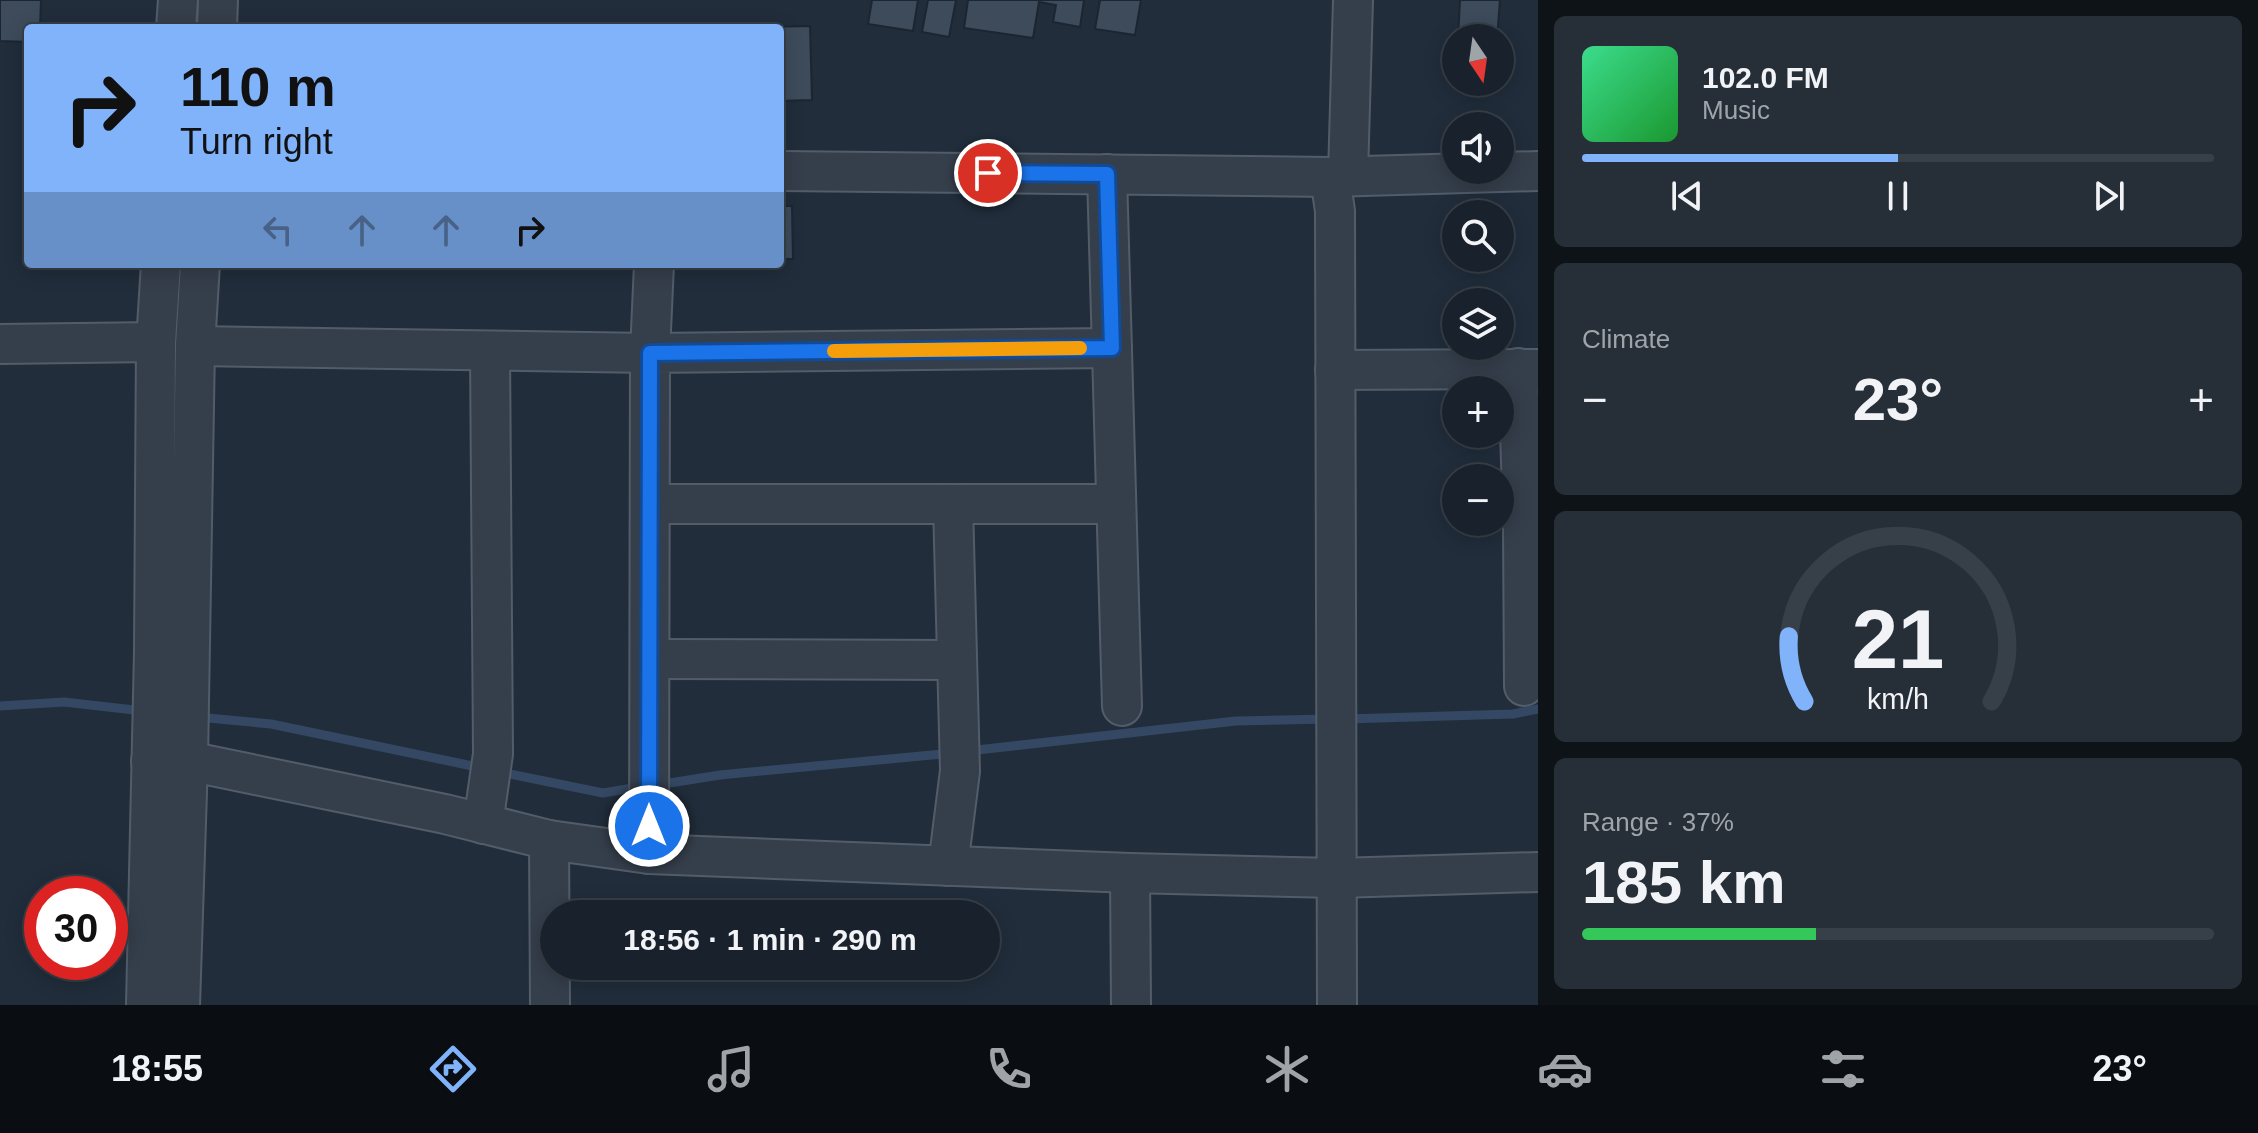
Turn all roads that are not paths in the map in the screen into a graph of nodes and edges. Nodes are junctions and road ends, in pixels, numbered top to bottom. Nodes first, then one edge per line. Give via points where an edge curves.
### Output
1 (178, 0) edge
2 (218, 0) edge
3 (1353, 0) edge
4 (176, 24) edge
5 (217, 24) edge
6 (784, 171) edge
7 (1538, 171) edge
8 (1107, 174) junction
9 (1339, 176) junction
10 (161, 268) edge
11 (200, 268) edge
12 (654, 268) edge
13 (156, 342) junction
14 (0, 344) edge
15 (195, 346) junction
16 (1112, 348) junction
17 (490, 351) junction
18 (650, 353) junction
19 (1528, 368) edge
20 (1335, 370) junction
21 (650, 504) junction
22 (953, 504) junction
23 (1116, 504) junction
24 (1531, 525) edge
25 (650, 659) junction
26 (957, 660) junction
27 (1524, 686) dead end
28 (171, 694) junction
29 (1122, 706) dead end
30 (170, 747) junction
31 (483, 824) junction
32 (549, 840) junction
33 (649, 854) junction
34 (948, 866) junction
35 (1538, 872) edge
36 (1130, 873) junction
37 (1337, 878) junction
38 (146, 1005) edge
39 (180, 1005) edge
40 (550, 1005) edge
41 (1131, 1005) edge
42 (1337, 1005) edge

1 - 4 street
2 - 5 street
3 - 9 street
6 - 8 street
7 - 9 street
8 - 9 street
8 - 16 street
9 - 20 street
10 - 13 street
11 - 15 street
12 - 18 street
13 - 14 street
13 - 28 street
15 - 17 street
15 - 28 street
16 - 18 street
16 - 23 street
17 - 18 street
17 - 31 street via 492,766
18 - 21 street
19 - 20 street
19 - 24 street
20 - 37 street
21 - 22 street
21 - 25 street
22 - 23 street
22 - 26 street
23 - 29 street
24 - 27 street
25 - 26 street
25 - 33 street
26 - 34 street via 959,754
28 - 30 street
30 - 31 street
30 - 38 street
30 - 39 street
31 - 32 street
32 - 33 street
32 - 40 street
33 - 34 street
34 - 36 street
35 - 37 street
36 - 37 street
36 - 41 street
37 - 42 street

